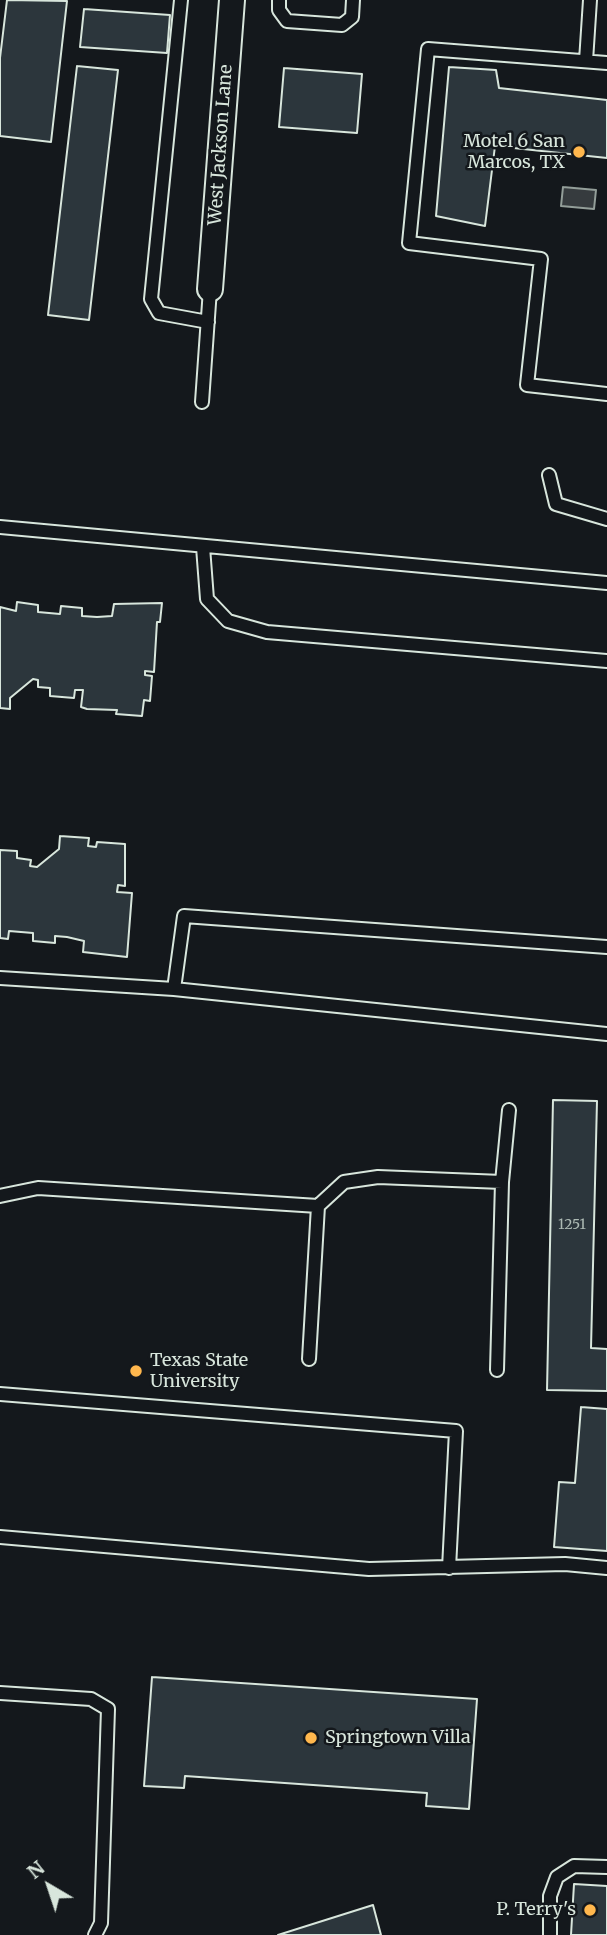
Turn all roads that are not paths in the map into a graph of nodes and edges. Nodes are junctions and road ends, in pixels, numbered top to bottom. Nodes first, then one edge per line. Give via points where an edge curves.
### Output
1 (181, 0) edge
2 (232, 0) edge
3 (279, 0) edge
4 (354, 0) edge
5 (590, 0) edge
6 (586, 61) junction
7 (607, 63) edge
8 (210, 289) joint
9 (208, 322) junction
10 (607, 394) edge
11 (202, 402) dead end
12 (549, 475) dead end
13 (607, 519) edge
14 (0, 527) edge
15 (203, 547) junction
16 (607, 583) edge
17 (607, 661) edge
18 (607, 947) edge
19 (0, 978) edge
20 (174, 989) junction
21 (607, 1034) edge
22 (509, 1110) dead end
23 (502, 1182) junction
24 (0, 1196) edge
25 (318, 1206) junction
26 (309, 1359) dead end
27 (497, 1370) dead end
28 (0, 1394) edge
29 (0, 1537) edge
30 (449, 1568) junction
31 (607, 1568) edge
32 (0, 1693) edge
33 (607, 1867) edge
34 (95, 1935) edge
35 (550, 1935) edge

1 - 9 lane via 151,299 159,313
2 - 8 street, West Jackson Lane
3 - 4 lane via 279,10 287,21 342,25 352,17
5 - 6 lane
6 - 7 lane
6 - 10 lane via 428,49 409,243 541,259 527,386
8 - 9 lane
9 - 11 lane
12 - 13 lane via 556,504
14 - 15 lane
15 - 16 lane
15 - 17 lane via 206,599 228,621 267,632
18 - 20 lane via 184,915
19 - 20 lane
20 - 21 lane
22 - 23 lane
23 - 25 lane via 378,1177 344,1182
23 - 27 lane
24 - 25 lane via 38,1188
25 - 26 lane
28 - 30 lane via 456,1431
29 - 30 lane via 369,1569
30 - 31 lane via 565,1564
32 - 34 lane via 91,1699 108,1709 101,1923
33 - 35 lane via 574,1866 557,1877 550,1896

